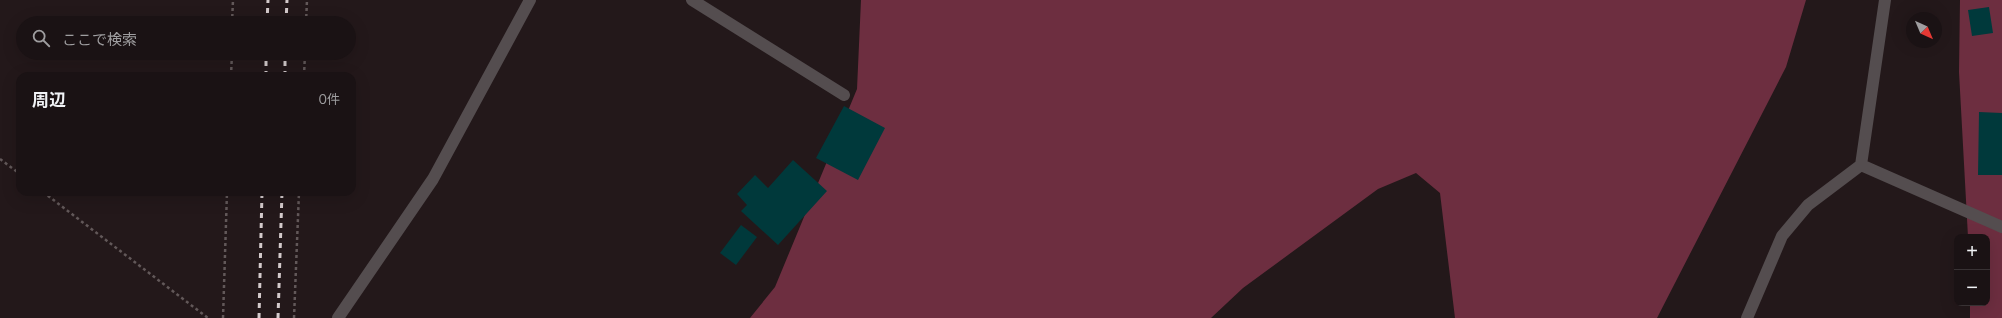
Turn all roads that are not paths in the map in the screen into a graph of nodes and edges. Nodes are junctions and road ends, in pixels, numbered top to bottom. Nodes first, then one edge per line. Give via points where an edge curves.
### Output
1 (530, 0) edge
2 (692, 0) edge
3 (1885, 0) edge
4 (844, 95) dead end
5 (1861, 165) junction
6 (2002, 227) edge
7 (338, 318) edge
8 (1747, 318) edge

1 - 7 street via 433,179
2 - 4 street
3 - 5 street
5 - 6 street
5 - 8 street via 1808,205 1782,236

